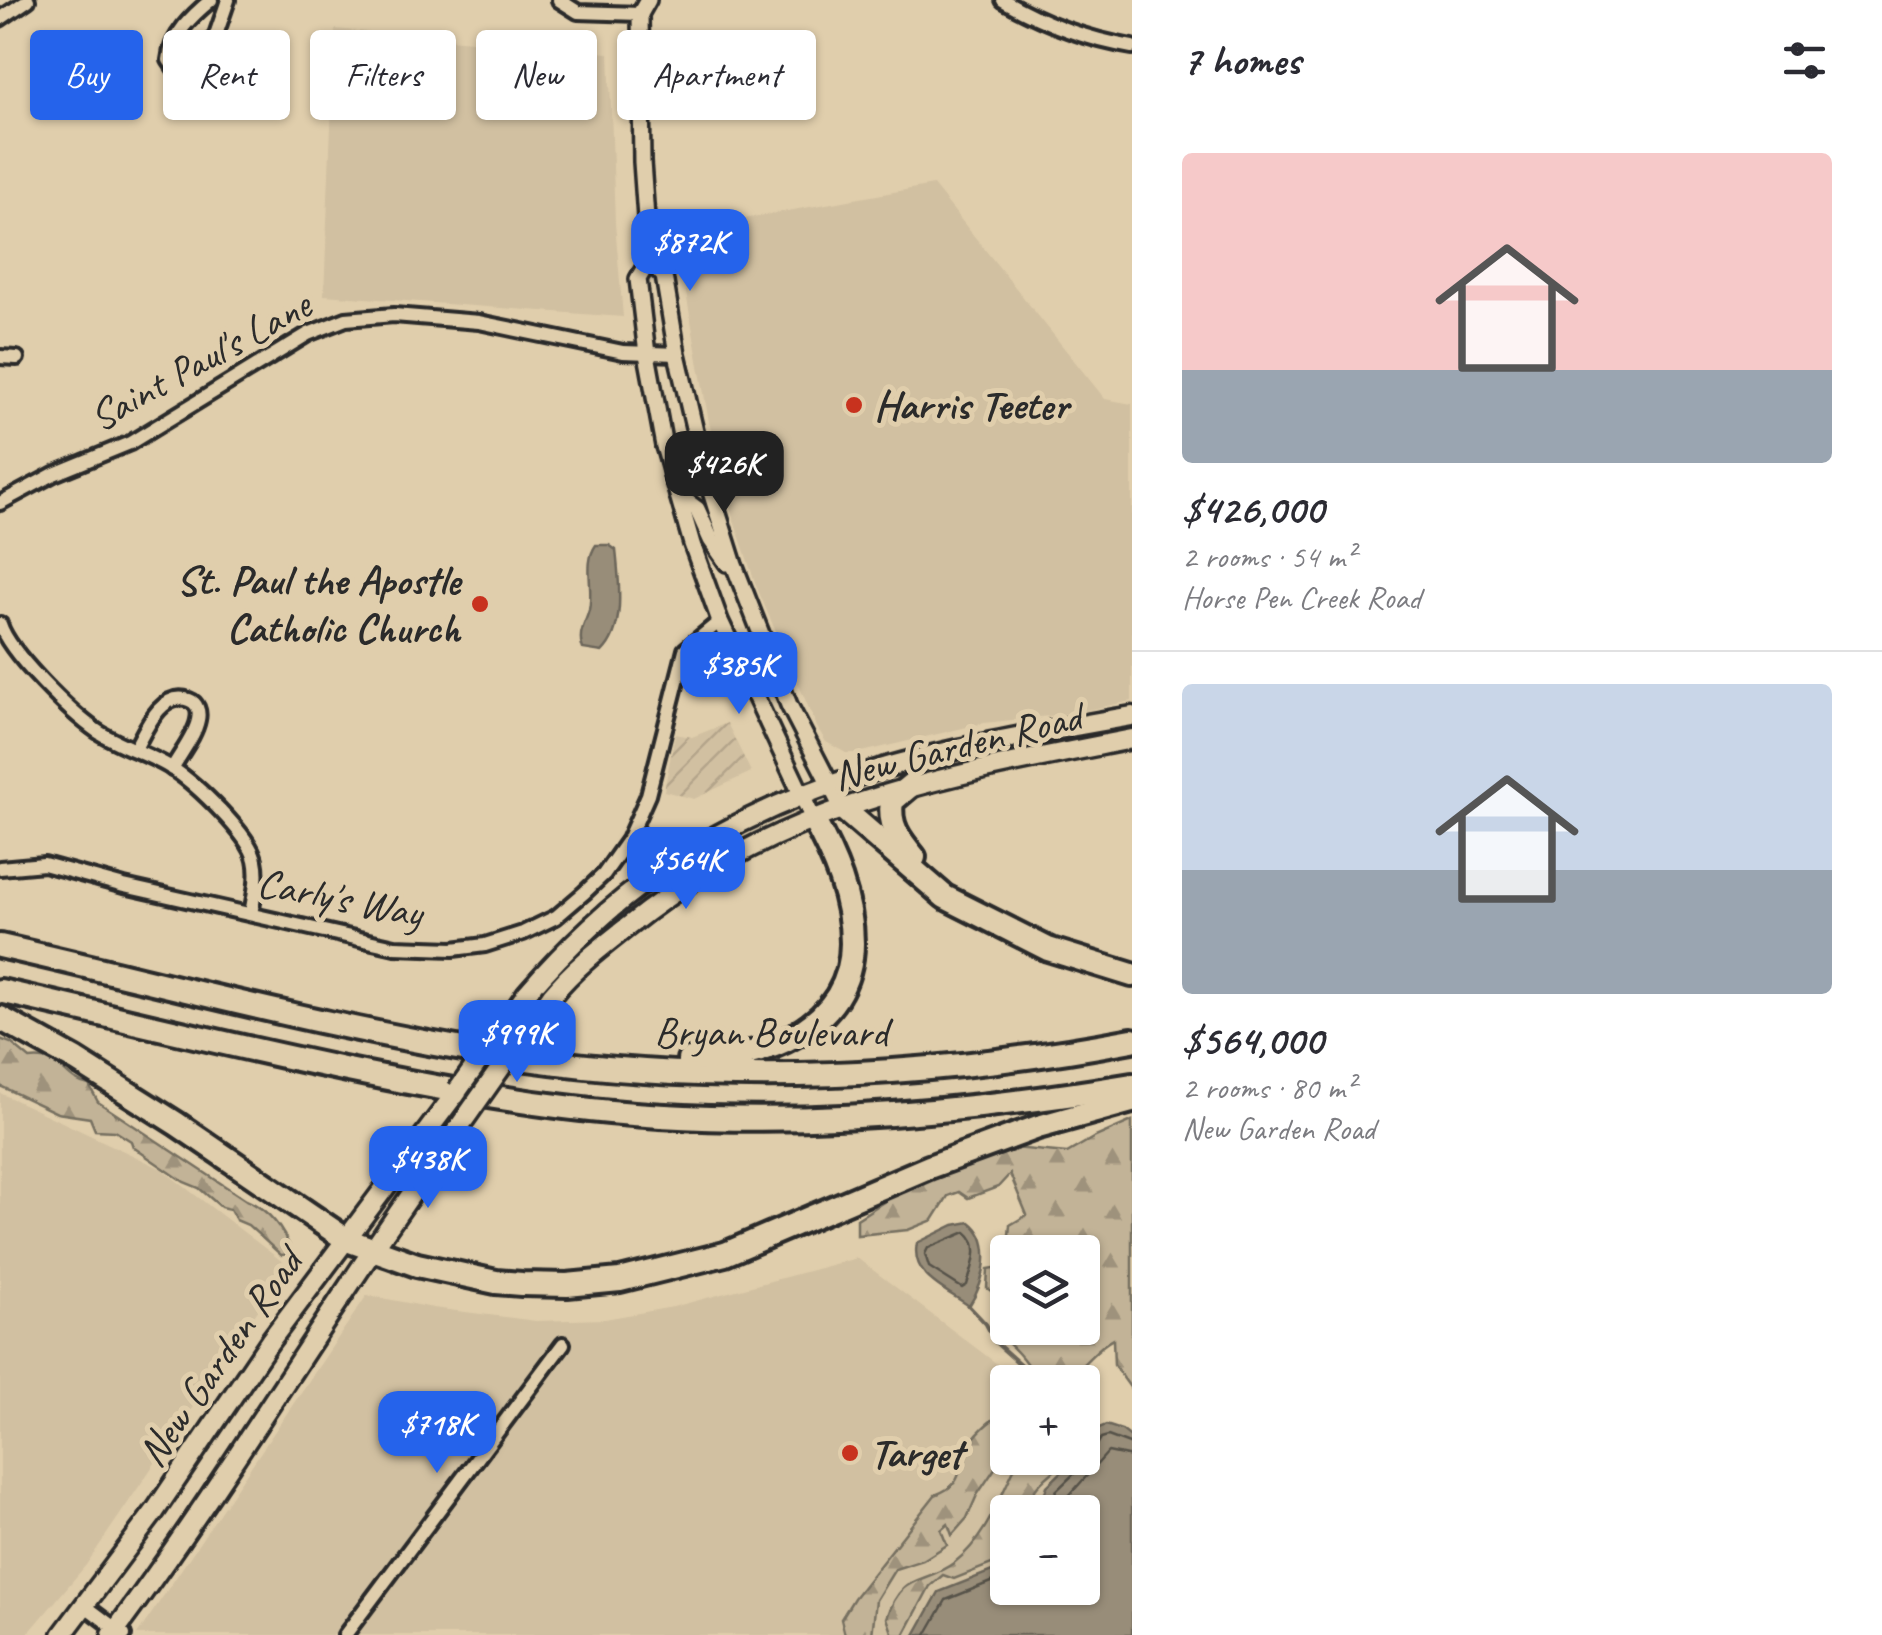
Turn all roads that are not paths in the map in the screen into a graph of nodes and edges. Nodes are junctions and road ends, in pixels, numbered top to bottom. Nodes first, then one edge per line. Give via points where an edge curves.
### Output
1 (28, 0) edge
2 (211, 0) edge
3 (228, 0) edge
4 (559, 0) edge
5 (1004, 0) edge
6 (640, 5) edge
7 (0, 19) edge
8 (1132, 47) edge
9 (649, 260) junction
10 (647, 354) junction
11 (677, 354) junction
12 (0, 357) edge
13 (18, 358) dead end
14 (664, 446) junction
15 (703, 466) junction
16 (678, 495) junction
17 (0, 503) edge
18 (738, 578) junction
19 (720, 621) junction
20 (0, 624) edge
21 (1132, 716) edge
22 (1132, 739) edge
23 (135, 749) junction
24 (172, 768) junction
25 (828, 783) junction
26 (911, 785) junction
27 (799, 794) junction
28 (842, 808) junction
29 (813, 819) junction
30 (0, 868) edge
31 (931, 886) junction
32 (251, 914) junction
33 (0, 946) edge
34 (1132, 976) edge
35 (0, 990) edge
36 (0, 1018) edge
37 (1132, 1040) edge
38 (521, 1058) junction
39 (1132, 1085) edge
40 (1132, 1101) edge
41 (347, 1240) junction
42 (372, 1250) junction
43 (563, 1344) dead end
44 (84, 1606) junction
45 (118, 1633) edge
46 (66, 1634) edge
47 (346, 1635) edge

1 - 7 street
2 - 3 street via 174,41 169,60 178,72 203,68
4 - 6 street via 578,12
5 - 8 street via 1093,40
6 - 9 street
9 - 10 street via 638,279
9 - 11 street via 664,276
10 - 11 street, Saint Paul's Lane
10 - 14 street
10 - 17 street, Saint Paul's Lane via 479,322 394,315 346,319 308,334 130,443
11 - 15 street
12 - 13 street
14 - 15 street via 682,462
14 - 16 street
15 - 18 street
16 - 18 street via 693,503
16 - 19 street
18 - 25 street
19 - 27 street
19 - 32 street, Carly's Way via 685,650 648,795 628,840 604,874 556,917 485,945 424,950
20 - 23 street via 5,639 97,731
21 - 25 main road, New Garden Road
22 - 26 main road, New Garden Road
23 - 24 street
23 - 24 street via 161,708 178,699 192,701 198,721
24 - 32 street via 249,844 256,875
25 - 27 main road, New Garden Road
25 - 28 street
26 - 28 main road, New Garden Road
26 - 31 highway via 892,800 891,818
27 - 29 street
27 - 41 main road, New Garden Road, bridge via 709,838 594,922 527,993
28 - 29 main road, New Garden Road
28 - 31 highway
29 - 38 highway via 833,855 852,943 838,994 814,1023 774,1047 725,1058
29 - 42 main road, New Garden Road, bridge via 693,877 570,973
30 - 32 street, Carly's Way via 44,864
31 - 34 highway via 1048,949
33 - 38 highway, Bryan Boulevard
35 - 39 highway, Bryan Boulevard via 345,1068 614,1112 866,1117
36 - 41 highway via 178,1124
37 - 38 highway, Bryan Boulevard via 861,1074 728,1075
40 - 42 highway via 1038,1127 725,1254 654,1273 567,1285 496,1282
41 - 42 highway
41 - 44 main road, New Garden Road
42 - 45 main road, New Garden Road
43 - 47 street
44 - 45 street
44 - 46 main road, New Garden Road

